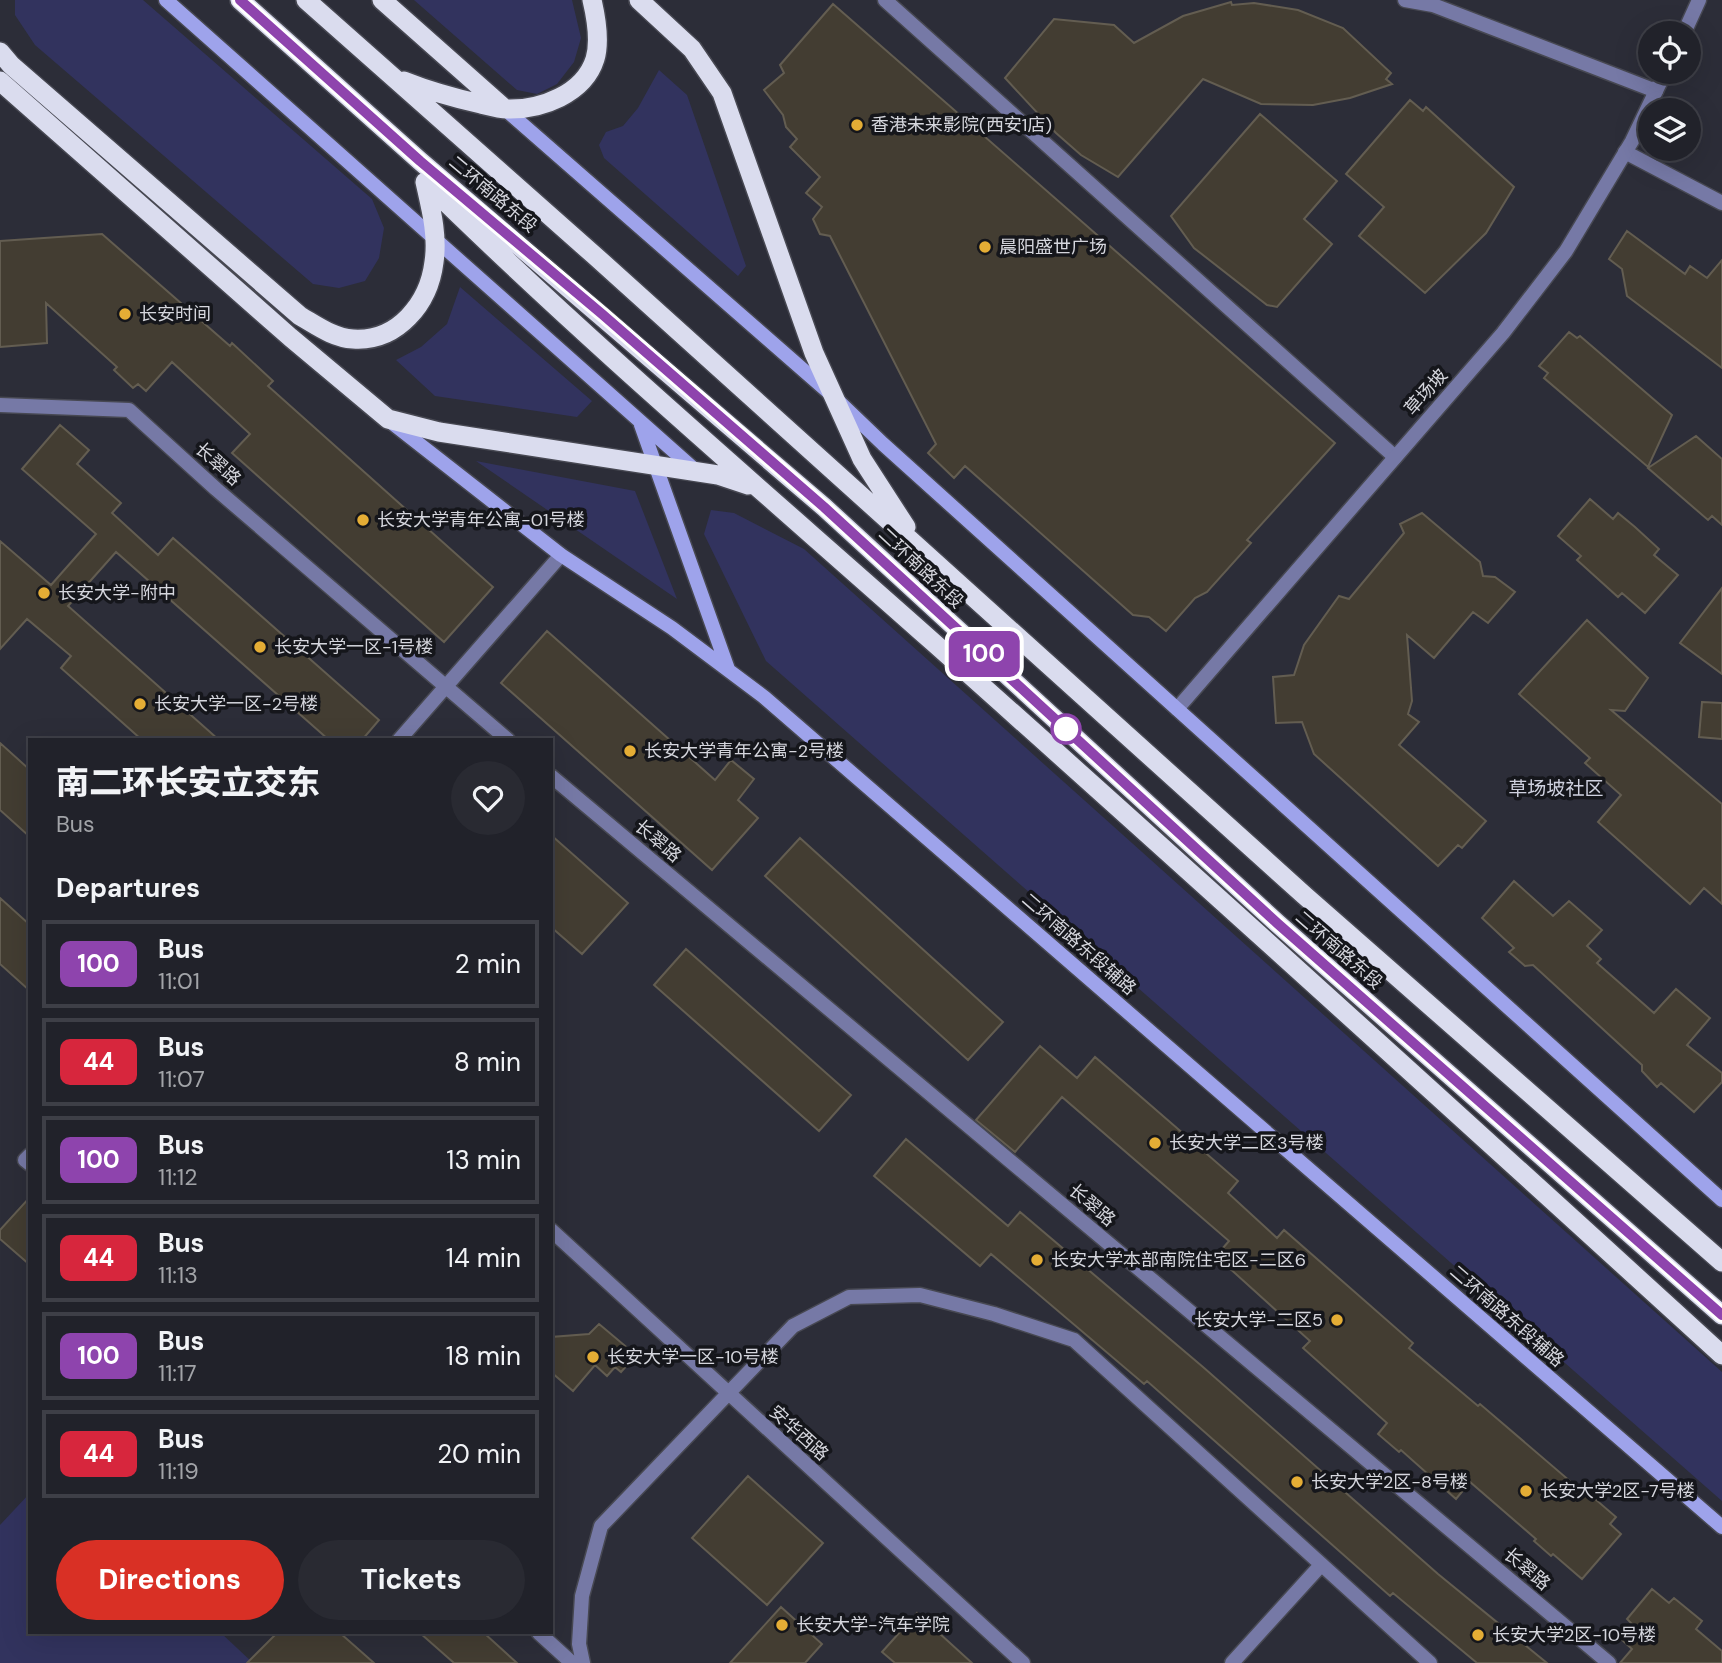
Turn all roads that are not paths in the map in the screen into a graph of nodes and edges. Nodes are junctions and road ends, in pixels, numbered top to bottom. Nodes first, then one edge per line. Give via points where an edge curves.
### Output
1 (166, 0) edge
2 (240, 0) edge
3 (306, 0) edge
4 (382, 0) edge
5 (592, 0) edge
6 (639, 0) edge
7 (886, 0) edge
8 (1405, 0) edge
9 (1699, 0) edge
10 (1689, 21) edge
11 (0, 52) edge
12 (392, 76) junction
13 (0, 81) edge
14 (1659, 84) edge
15 (1656, 91) junction
16 (506, 110) junction
17 (1626, 152) junction
18 (420, 161) junction
19 (425, 182) junction
20 (1722, 203) edge
21 (435, 239) junction
22 (833, 396) junction
23 (0, 405) edge
24 (388, 419) junction
25 (640, 423) junction
26 (1395, 457) junction
27 (656, 467) junction
28 (697, 472) junction
29 (756, 487) junction
30 (920, 548) junction
31 (561, 555) junction
32 (883, 599) junction
33 (984, 655) junction
34 (729, 671) junction
35 (445, 687) junction
36 (1177, 709) junction
37 (401, 738) edge
38 (506, 738) edge
39 (553, 778) edge
40 (1722, 1200) edge
41 (553, 1232) edge
42 (1722, 1262) edge
43 (1722, 1315) edge
44 (1722, 1356) edge
45 (728, 1394) junction
46 (1722, 1527) edge
47 (1321, 1564) junction
48 (540, 1634) edge
49 (572, 1663) edge
50 (583, 1663) edge
51 (1023, 1663) edge
52 (1232, 1663) edge
53 (1430, 1663) edge
54 (1609, 1663) edge

1 - 21 main road
2 - 18 highway, 二环南路东段
3 - 12 highway, 二环南路东段
4 - 16 highway
5 - 16 highway via 595,58 582,81 550,102
6 - 22 highway via 692,49 722,93
7 - 26 street
8 - 15 street via 1433,5
9 - 10 street
11 - 21 highway via 300,316 330,333 353,339 379,337 398,329 429,291
12 - 16 highway via 439,95
12 - 30 highway, 二环南路东段
13 - 24 highway
14 - 15 street, 草场坡
15 - 17 street, 草场坡
16 - 22 main road
17 - 20 street
17 - 26 street, 草场坡 via 1566,251 1503,333
18 - 19 highway
18 - 33 highway, 二环南路东段 via 804,490
19 - 21 highway
19 - 29 highway via 513,268
21 - 25 main road
22 - 30 highway via 862,459
22 - 36 main road
23 - 35 street, 长翠路 via 129,410
24 - 27 highway via 439,432
24 - 31 main road, 二环南路东段辅路
25 - 27 main road
25 - 28 main road
26 - 36 street, 草场坡
27 - 28 highway
27 - 34 main road
28 - 29 highway
29 - 32 highway
30 - 42 highway, 二环南路东段 via 1304,895
31 - 34 main road, 二环南路东段辅路
31 - 35 street
32 - 33 highway
32 - 44 highway via 1405,1065
33 - 43 highway, 二环南路东段 via 1277,923
34 - 46 main road, 二环南路东段辅路
35 - 37 street
35 - 38 street, 长翠路
36 - 40 main road
39 - 54 street, 长翠路
41 - 45 street, 安华西路
45 - 47 street via 793,1326 849,1297 920,1295 994,1314 1074,1340
45 - 50 street via 601,1526 582,1596 579,1644
45 - 51 street, 安华西路
47 - 52 street
47 - 53 street
48 - 49 street

